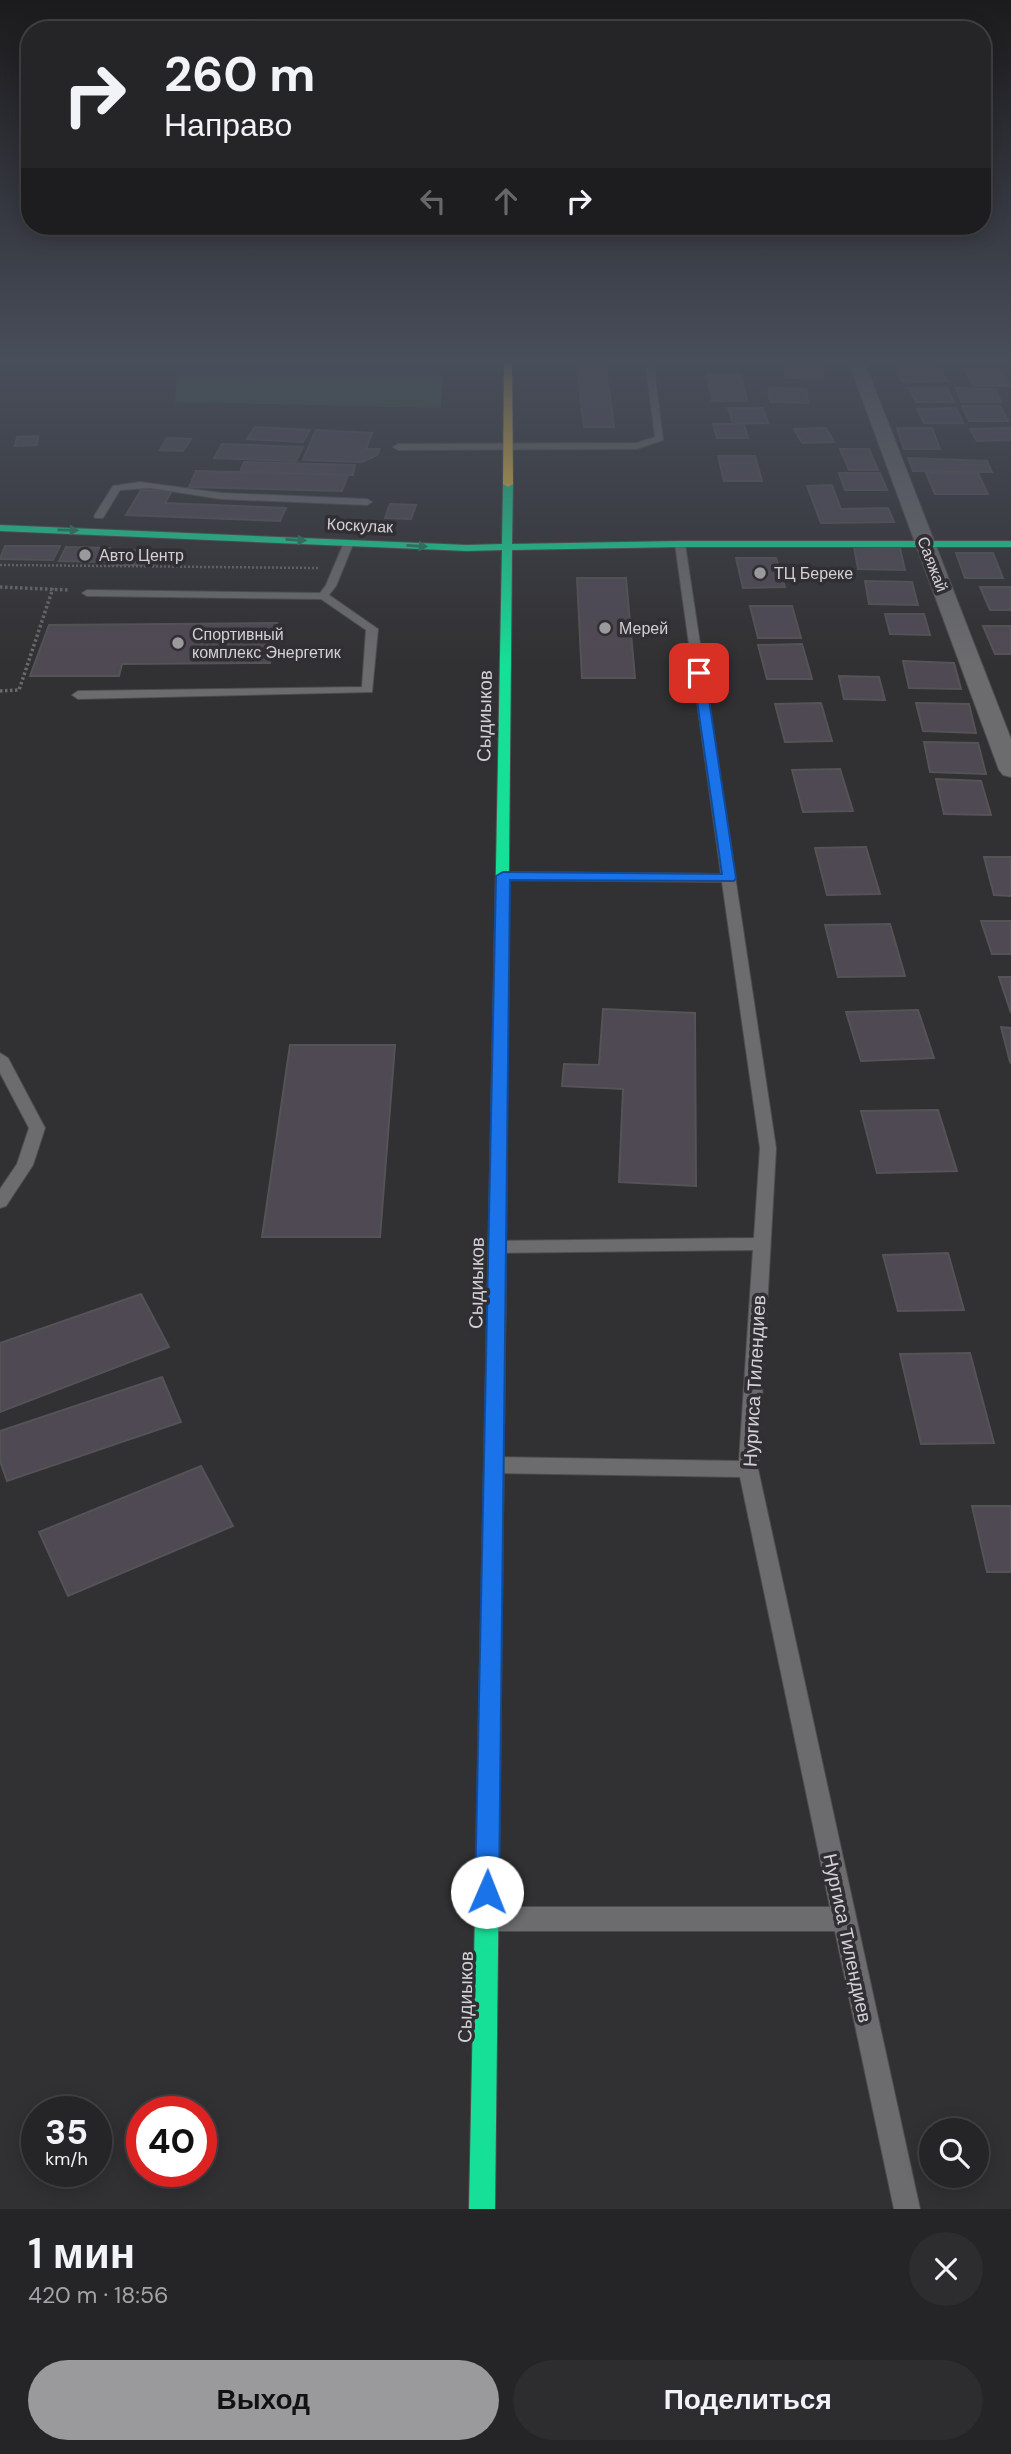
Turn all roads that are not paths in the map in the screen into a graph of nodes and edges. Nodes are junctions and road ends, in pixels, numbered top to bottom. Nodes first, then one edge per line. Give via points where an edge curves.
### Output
1 (508, 461) edge
2 (894, 461) edge
3 (367, 502) dead end
4 (73, 515) dead end
5 (99, 516) junction
6 (0, 528) edge
7 (349, 542) junction
8 (508, 542) junction
9 (680, 544) junction
10 (926, 544) junction
11 (1011, 544) edge
12 (87, 593) road end
13 (323, 596) junction
14 (78, 695) dead end
15 (1011, 770) edge
16 (503, 876) junction
17 (729, 878) junction
18 (0, 1058) edge
19 (0, 1202) edge
20 (761, 1244) junction
21 (497, 1247) junction
22 (494, 1465) junction
23 (748, 1469) junction
24 (487, 1919) junction
25 (844, 1919) junction
26 (482, 2209) edge
27 (907, 2209) edge

1 - 8 street, Сыдиыков
2 - 10 street, Саяжай
3 - 5 lane via 199,494 135,484 116,488
4 - 5 street, Коскулак
5 - 8 street, Коскулак
6 -> 7 street, Коскулак
7 -> 8 street, Коскулак
7 - 13 lane
8 - 9 street
8 - 16 street, Сыдиыков
9 - 10 street
9 - 17 lane, Нургиса Тилендиев
10 - 11 street
10 - 15 street, Саяжай
12 - 13 lane
13 - 14 lane via 372,629 368,690
16 - 17 lane
16 - 21 street, Сыдиыков
17 - 20 lane, Нургиса Тилендиев via 768,1148
18 - 19 lane via 37,1128 25,1165
20 - 21 lane
20 - 23 lane, Нургиса Тилендиев
21 - 22 street, Сыдиыков
22 - 23 lane
22 - 24 street, Сыдиыков
23 - 25 lane, Нургиса Тилендиев
24 - 25 lane
24 - 26 street, Сыдиыков
25 - 27 lane, Нургиса Тилендиев

